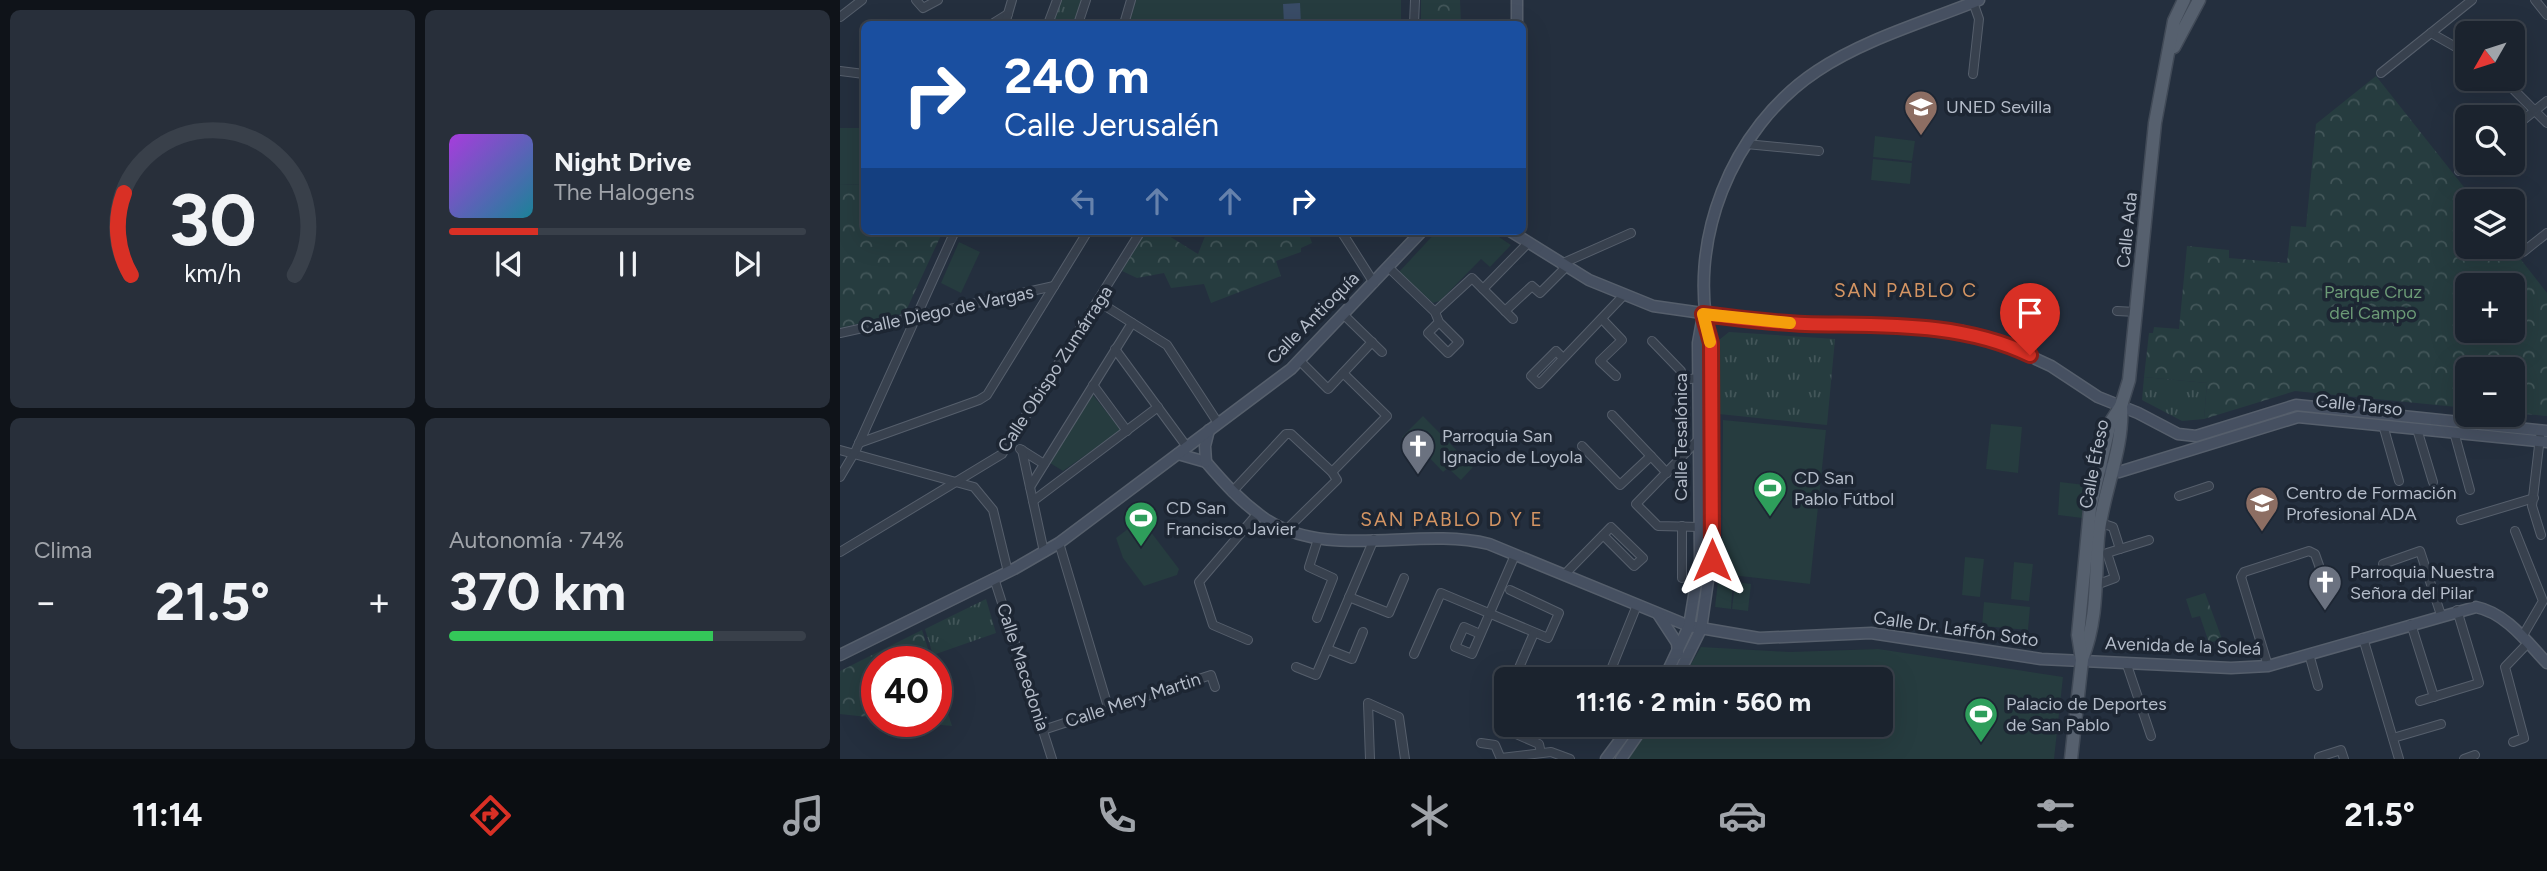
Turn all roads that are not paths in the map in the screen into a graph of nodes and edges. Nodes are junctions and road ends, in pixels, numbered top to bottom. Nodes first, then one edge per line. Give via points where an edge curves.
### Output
1 (862, 0) edge
2 (916, 0) edge
3 (938, 0) edge
4 (1012, 0) edge
5 (1056, 0) edge
6 (1086, 0) edge
7 (1131, 0) edge
8 (1415, 0) edge
9 (1517, 0) edge
10 (2184, 0) edge
11 (2199, 0) edge
12 (2472, 0) edge
13 (2535, 0) edge
14 (1976, 1) edge
15 (1008, 14) junction
16 (2547, 15) edge
17 (840, 17) edge
18 (997, 21) edge
19 (1006, 21) edge
20 (1049, 21) edge
21 (1079, 21) edge
22 (1125, 21) edge
23 (1414, 21) edge
24 (1517, 21) edge
25 (2431, 33) junction
26 (2455, 47) edge
27 (2169, 57) junction
28 (840, 71) edge
29 (2381, 73) dead end
30 (861, 74) edge
31 (1973, 74) dead end
32 (2516, 91) edge
33 (2547, 101) edge
34 (2536, 109) junction
35 (2525, 118) edge
36 (2547, 123) edge
37 (1746, 144) junction
38 (1819, 151) dead end
39 (1631, 233) dead end
40 (2547, 233) edge
41 (953, 235) edge
42 (1086, 235) edge
43 (1139, 235) edge
44 (1343, 235) edge
45 (1418, 235) edge
46 (1516, 235) edge
47 (1528, 243) junction
48 (2525, 250) edge
49 (1564, 266) junction
50 (1388, 267) junction
51 (1374, 284) junction
52 (1054, 286) junction
53 (1483, 289) junction
54 (1623, 296) junction
55 (1099, 302) junction
56 (1505, 311) junction
57 (2117, 311) dead end
58 (1435, 312) junction
59 (2136, 312) junction
60 (1703, 314) junction
61 (1344, 315) junction
62 (916, 317) junction
63 (1513, 319) dead end
64 (1602, 319) junction
65 (1439, 322) dead end
66 (1132, 323) junction
67 (840, 333) edge
68 (1652, 341) dead end
69 (1372, 342) junction
70 (1115, 349) junction
71 (1382, 352) dead end
72 (1563, 358) dead end
73 (1300, 361) junction
74 (1343, 373) junction
75 (1616, 376) dead end
76 (1698, 378) junction
77 (1683, 380) junction
78 (1093, 385) junction
79 (2121, 406) junction
80 (1158, 407) junction
81 (1612, 415) dead end
82 (1682, 424) dead end
83 (2383, 425) junction
84 (1214, 427) junction
85 (2417, 429) junction
86 (1126, 431) junction
87 (2454, 432) junction
88 (2178, 434) junction
89 (2543, 436) edge
90 (1698, 440) junction
91 (859, 443) junction
92 (1011, 444) junction
93 (1582, 446) dead end
94 (840, 450) edge
95 (1022, 450) junction
96 (1183, 450) junction
97 (852, 453) junction
98 (2178, 453) junction
99 (1651, 456) junction
100 (2100, 457) junction
101 (1206, 462) junction
102 (1044, 464) junction
103 (1332, 472) junction
104 (2111, 472) junction
105 (1667, 473) junction
106 (840, 477) edge
107 (961, 481) junction
108 (2399, 481) dead end
109 (2433, 482) dead end
110 (2209, 486) dead end
111 (1030, 487) junction
112 (2470, 490) dead end
113 (1232, 492) junction
114 (2179, 496) dead end
115 (2534, 498) junction
116 (1033, 501) junction
117 (1258, 513) junction
118 (2461, 520) dead end
119 (2101, 523) junction
120 (1682, 526) junction
121 (1700, 527) junction
122 (1287, 529) junction
123 (2515, 531) dead end
124 (1603, 535) junction
125 (2541, 535) dead end
126 (1318, 539) junction
127 (1374, 539) junction
128 (2149, 540) dead end
129 (1059, 542) junction
130 (2120, 549) junction
131 (840, 552) edge
132 (1044, 552) junction
133 (1515, 555) junction
134 (2382, 564) dead end
135 (2321, 571) dead end
136 (1008, 572) junction
137 (1564, 575) junction
138 (994, 578) junction
139 (1404, 578) dead end
140 (1682, 578) dead end
141 (2096, 585) junction
142 (1510, 590) dead end
143 (1349, 597) junction
144 (1695, 600) junction
145 (1637, 605) junction
146 (2457, 610) junction
147 (1658, 614) junction
148 (1489, 615) junction
149 (2441, 615) junction
150 (1317, 618) dead end
151 (2411, 624) junction
152 (1695, 628) junction
153 (1363, 632) dead end
154 (1534, 633) junction
155 (1480, 634) dead end
156 (2363, 638) junction
157 (1248, 640) dead end
158 (2525, 640) junction
159 (1328, 649) junction
160 (1414, 654) dead end
161 (1678, 654) junction
162 (2309, 654) junction
163 (840, 655) edge
164 (2082, 660) junction
165 (2126, 662) junction
166 (2547, 663) edge
167 (2268, 666) junction
168 (1296, 667) dead end
169 (1519, 667) edge
170 (1612, 667) edge
171 (1671, 667) edge
172 (1680, 667) edge
173 (1215, 687) dead end
174 (2318, 687) dead end
175 (2434, 697) junction
176 (2420, 701) dead end
177 (1108, 707) junction
178 (2441, 724) dead end
179 (1043, 730) junction
180 (2151, 736) dead end
181 (1523, 737) edge
182 (1622, 737) edge
183 (1636, 737) edge
184 (2393, 738) junction
185 (2513, 741) dead end
186 (1481, 743) dead end
187 (1541, 753) junction
188 (2476, 755) dead end
189 (1558, 756) edge
190 (2319, 757) dead end
191 (1051, 758) edge
192 (1501, 758) edge
193 (2397, 758) edge
194 (1370, 759) edge
195 (1405, 759) edge
196 (1570, 759) edge
197 (1606, 759) edge
198 (1620, 759) edge
199 (2071, 759) edge
200 (2344, 759) edge
201 (2464, 759) edge

1 - 17 street
2 - 3 street via 923,8
4 - 15 street
5 - 20 street
6 - 21 street
7 - 22 street
8 - 23 street
9 - 24 street
10 - 27 main road, Calle Ada via 2174,20
11 - 27 main road, Calle Ada
12 - 25 street
13 - 16 street
14 - 31 street via 1979,19
14 - 37 street, Calle Tesalónica via 1818,70 1776,104
15 - 18 street
15 - 19 street
25 - 26 street
25 - 29 street
27 - 59 main road, Calle Ada via 2155,123
28 - 30 street
32 - 34 street
33 - 34 street
34 - 35 street
34 - 36 street
37 - 38 street
37 - 60 street, Calle Tesalónica via 1712,225 1702,282
39 - 49 street
40 - 48 street
41 - 62 street
42 - 52 street
43 - 55 street, Calle Obispo Zumárraga
44 - 51 street
45 - 50 street, Calle Antioquía
46 - 47 street
47 - 49 street
47 - 53 street
49 - 54 street
49 - 56 street via 1540,293 1532,286
50 - 51 street, Calle Antioquía
50 - 58 street
51 - 61 street, Calle Antioquía
52 - 62 street, Calle Diego de Vargas
52 - 91 street via 993,388 979,400
53 - 56 street
53 - 58 street via 1472,278
54 - 60 street
54 - 64 street
55 - 66 street
55 - 92 street, Calle Obispo Zumárraga
56 - 63 street
57 - 59 street
58 - 65 street
59 - 79 main road, Calle Ada via 2129,380
60 - 76 street, Calle Tesalónica
60 - 79 street via 1797,324 1962,331 2018,349
60 - 152 street, Calle Tesalónica via 1711,343 1712,560
61 - 69 street
61 - 73 street, Calle Antioquía
62 - 67 street, Calle Diego de Vargas
62 - 91 street
64 - 72 street
64 - 75 street via 1622,340 1600,361
66 - 70 street
66 - 84 street via 1167,345
68 - 77 street via 1681,371
69 - 71 street
69 - 74 street
70 - 78 street
70 - 80 street
73 - 74 street via 1328,389
73 - 84 street, Calle Antioquía
74 - 103 street via 1387,416
76 - 77 street
76 - 90 street, Calle Tesalónica
77 - 82 street
78 - 86 street
78 - 102 street
79 - 88 street
79 - 100 main road, Calle Éfeso via 2110,423
79 - 104 main road, Calle Éfeso via 2122,425
80 - 86 street
80 - 96 street
81 - 99 street
83 - 85 street, Calle Tarso
83 - 98 street, Calle Tarso via 2298,417
83 - 108 street
84 - 96 street, Calle Antioquía
84 - 101 street via 1205,446
85 - 87 street, Calle Tarso
85 - 109 street
86 - 116 street
87 - 89 street, Calle Tarso
87 - 112 street
88 - 89 street, Calle Tarso via 2196,436 2296,405
88 - 98 street via 2183,444
89 - 115 street
90 - 105 street
90 - 121 street, Calle Tesalónica
91 - 97 street
92 - 95 street
92 - 107 street, Calle Obispo Zumárraga via 993,463
93 - 99 street via 1620,485
94 - 97 street
95 - 102 street
95 - 111 street
96 - 101 street
96 - 129 street, Calle Antioquía
97 - 106 street
97 - 107 street
98 - 104 street, Calle Tarso
99 - 105 street
100 - 104 street
100 - 164 main road, Calle Éfeso via 2090,509 2078,635
101 - 113 street, Calle Dr. Laffón Soto
102 - 111 street
103 - 113 street via 1286,434
103 - 122 street via 1337,480
104 - 119 main road, Calle Éfeso
105 - 120 street via 1636,504 1658,526
107 - 131 street, Calle Obispo Zumárraga
107 - 136 street via 985,497 993,510
110 - 114 street
111 - 116 street
113 - 117 street, Calle Dr. Laffón Soto
115 - 118 street
115 - 125 street
116 - 132 street
117 - 122 street, Calle Dr. Laffón Soto
117 - 157 street via 1199,582 1213,625
119 - 130 street via 2113,527
119 - 141 main road, Calle Éfeso
120 - 121 street
120 - 140 street
121 - 144 street, Calle Tesalónica
122 - 126 street, Calle Dr. Laffón Soto
123 - 158 street via 2543,601
124 - 124 street via 1611,527 1643,558 1634,566
124 - 137 street
126 - 127 street, Calle Dr. Laffón Soto
126 - 150 street via 1309,567 1333,578
127 - 133 street, Calle Dr. Laffón Soto via 1448,536
127 - 143 street
128 - 130 street
129 - 132 street, Calle Antioquía
129 - 177 street
130 - 141 street via 2107,553 2115,578
132 - 136 street, Calle Antioquía
133 - 137 street, Calle Dr. Laffón Soto
133 - 148 street
134 - 149 street via 2420,551
135 - 167 street via 2315,554 2309,551 2244,572 2241,583
136 - 138 street, Calle Antioquía
137 - 145 street, Calle Dr. Laffón Soto
138 - 163 street, Calle Antioquía
138 - 179 street, Calle Macedonia
139 - 143 street via 1389,613
141 - 164 main road, Calle Éfeso via 2091,636
142 - 154 street via 1559,613 1548,638
143 - 159 street
144 - 147 street via 1686,611
144 - 152 street, Calle Tesalónica
145 - 147 street, Calle Dr. Laffón Soto
145 - 170 street
146 - 149 street, Avenida de la Soleá
146 - 158 street, Avenida de la Soleá via 2476,607 2494,613
146 - 175 street via 2479,683
147 - 152 street, Calle Dr. Laffón Soto
147 - 161 street via 1677,643
148 - 154 street
148 - 155 street
148 - 160 street via 1441,593
149 - 151 street, Avenida de la Soleá
151 - 156 street, Avenida de la Soleá
151 - 175 street
152 - 161 street, Calle Tesalónica
152 - 164 street, Calle Dr. Laffón Soto via 1759,638 1871,633 2042,659
152 - 172 street, Calle Tesalónica
153 - 159 street via 1352,659
154 - 169 street
156 - 162 street, Avenida de la Soleá
156 - 184 street
158 - 166 street, Avenida de la Soleá
158 - 185 street via 2505,667 2524,738
159 - 168 street via 1316,675
161 - 171 street, Calle Tesalónica
162 - 167 street, Avenida de la Soleá
162 - 174 street
164 - 165 street, Avenida de la Soleá
164 - 199 main road, Calle Éfeso
165 - 167 street, Avenida de la Soleá
165 - 180 street
173 - 177 street, Calle Mery Martin via 1211,675
175 - 176 street
177 - 179 street, Calle Mery Martin
178 - 184 street
179 - 191 street, Calle Macedonia
181 - 187 street via 1539,744
182 - 197 street
183 - 198 street
184 - 193 street
186 - 192 street via 1495,745
187 - 189 street
187 - 192 street
188 - 201 street
189 - 196 street
190 - 200 street via 2341,750
194 - 195 street via 1368,703 1399,717

